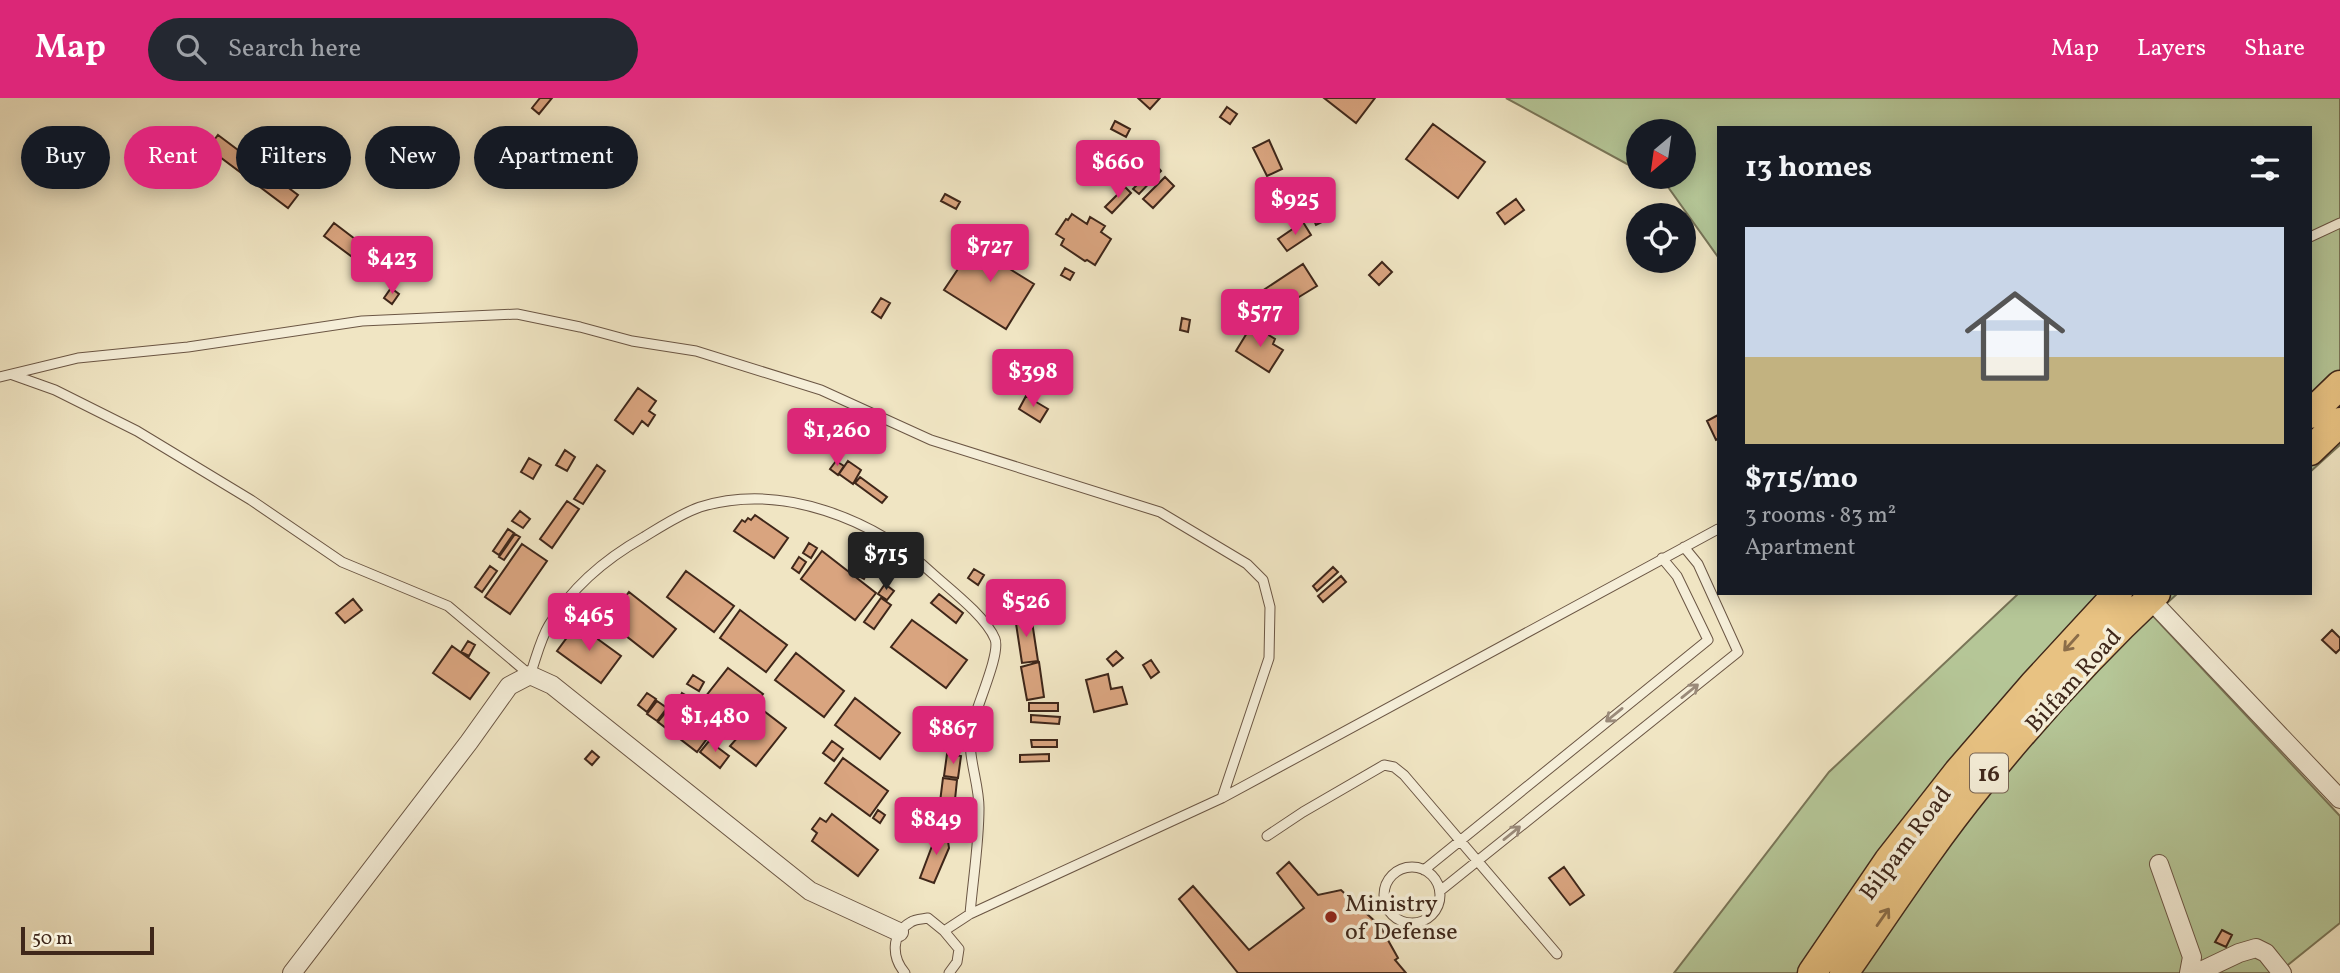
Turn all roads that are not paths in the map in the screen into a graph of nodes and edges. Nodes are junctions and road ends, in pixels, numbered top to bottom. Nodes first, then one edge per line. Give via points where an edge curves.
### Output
1 (2340, 223) edge
2 (2312, 236) edge
3 (12, 375) junction
4 (0, 377) edge
5 (2340, 385) edge
6 (2312, 412) edge
7 (2340, 422) edge
8 (2312, 448) edge
9 (1717, 530) edge
10 (1684, 547) junction
11 (1662, 558) junction
12 (2116, 595) edge
13 (2153, 596) edge
14 (530, 675) junction
15 (1222, 798) junction
16 (2340, 799) edge
17 (1267, 836) dead end
18 (1460, 839) junction
19 (1479, 860) junction
20 (2159, 864) dead end
21 (1424, 870) junction
22 (1440, 891) junction
23 (970, 914) junction
24 (944, 931) junction
25 (899, 932) junction
26 (1558, 954) dead end
27 (292, 973) edge
28 (905, 973) edge
29 (949, 973) edge
30 (1812, 973) edge
31 (1844, 973) edge
32 (2189, 973) edge
33 (2197, 973) edge
34 (2282, 973) edge

1 - 2 lane
3 - 4 lane
3 - 14 lane via 55,390 137,430 342,562 448,607
3 - 15 lane via 78,358 362,321 517,313 632,341 696,351 821,390 931,440 1160,512 1247,564 1263,580 1270,607 1269,658
5 - 6 main road
7 - 8 main road
9 - 10 lane
10 - 11 lane
19 -> 10 lane via 1738,652 1698,565
11 - 15 lane
11 -> 18 lane via 1677,576 1708,640
12 -> 30 main road, Bilpam Road / 16 via 1958,772 1889,860
13 - 16 street
31 -> 13 main road, Bilfam Road / 16 via 1978,786
14 - 23 lane via 548,627 583,580 684,513 731,500 765,499 850,518 912,554 974,610 995,639 996,654 971,731 979,807
14 - 25 street via 552,685 810,891
14 - 27 street via 509,686
15 - 23 lane
17 - 18 lane via 1384,765 1404,775
18 - 19 lane
18 - 21 lane
19 - 22 lane
19 - 26 lane
20 - 32 street via 2192,957
21 - 22 lane via 1435,877
21 - 22 lane via 1410,867 1393,874 1384,891 1388,909 1401,921 1419,922 1435,912
23 - 24 lane
24 - 25 lane via 928,918 912,921
24 - 29 lane via 959,949
25 - 28 lane via 894,948
33 - 34 street via 2256,948

